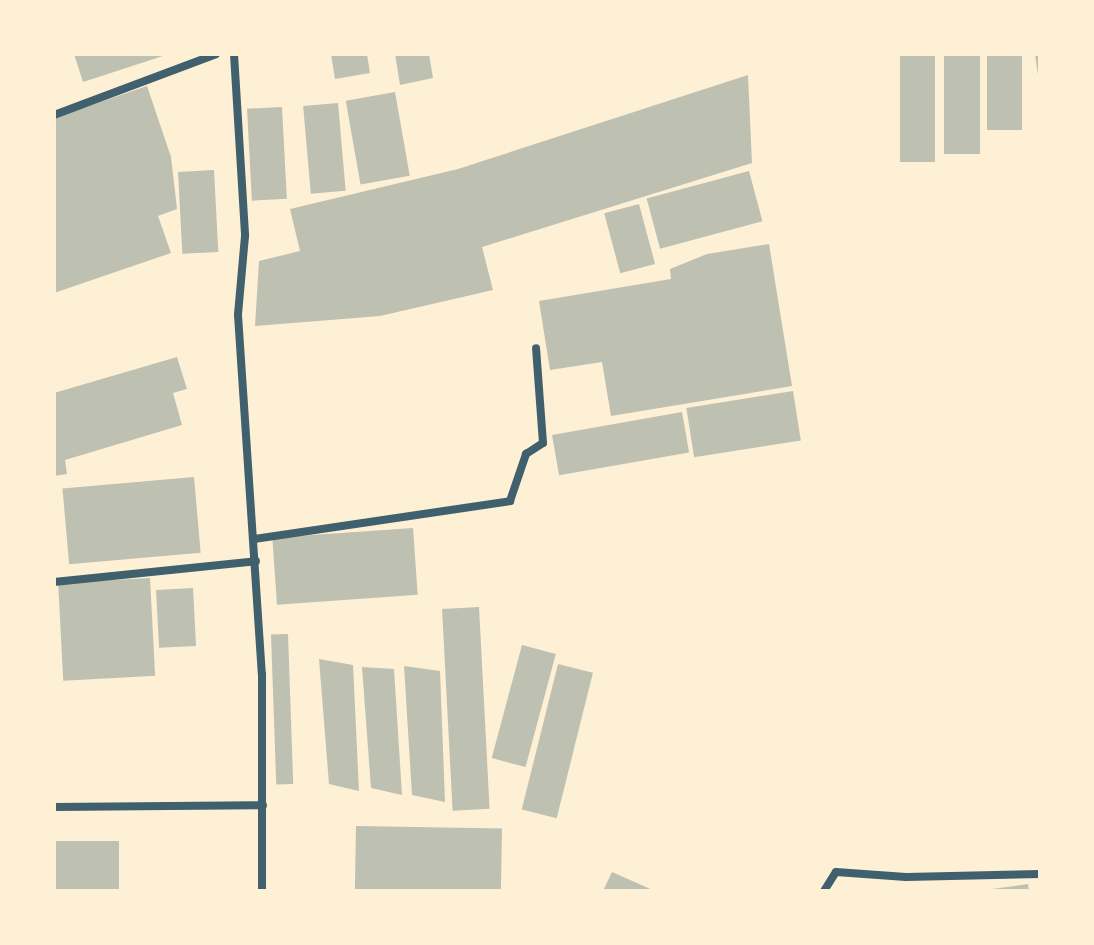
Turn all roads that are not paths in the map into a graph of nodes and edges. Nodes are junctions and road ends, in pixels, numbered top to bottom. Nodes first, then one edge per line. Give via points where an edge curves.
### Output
1 (216, 54) edge
2 (234, 54) edge
3 (54, 115) edge
4 (536, 348) dead end
5 (254, 539) junction
6 (256, 561) junction
7 (54, 582) edge
8 (263, 805) junction
9 (54, 807) edge
10 (1040, 874) edge
11 (262, 891) edge
12 (824, 891) edge

1 - 3 street
2 - 5 street via 245,236 238,315
4 - 5 street via 543,443 526,454 510,501
5 - 6 street
6 - 7 street
6 - 8 street
8 - 9 street
8 - 11 street
10 - 12 street via 906,877 836,872

